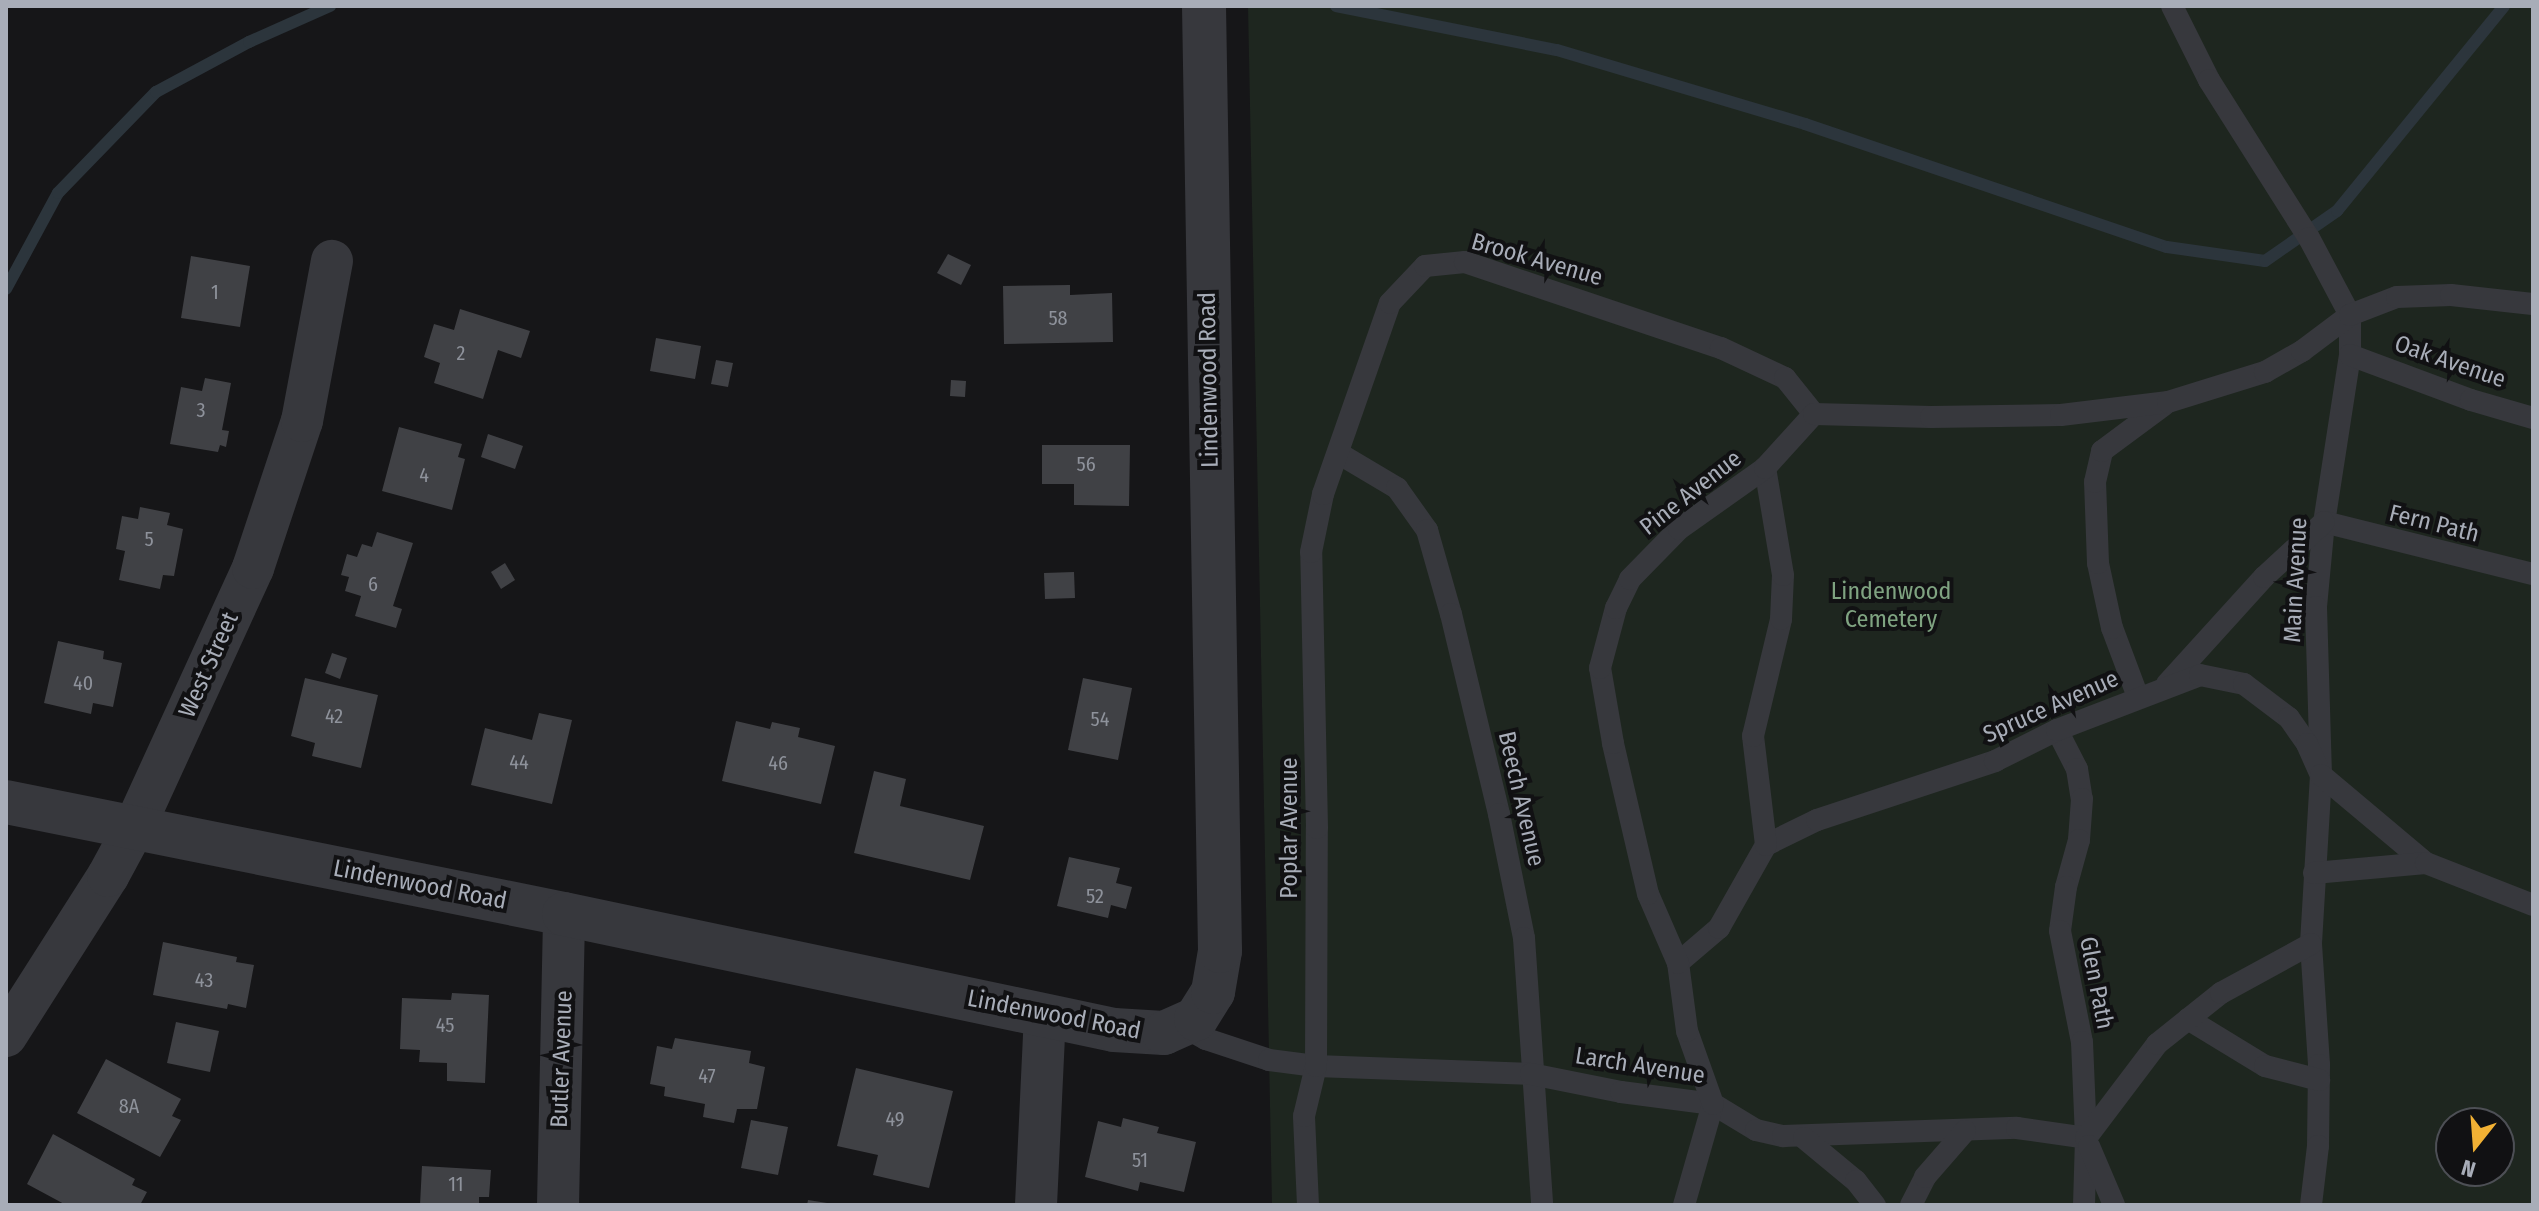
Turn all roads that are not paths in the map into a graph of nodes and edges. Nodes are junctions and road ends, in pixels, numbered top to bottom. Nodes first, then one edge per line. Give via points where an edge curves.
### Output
1 (1204, 6) edge
2 (2172, 6) edge
3 (332, 261) dead end
4 (2533, 304) edge
5 (2350, 315) junction
6 (2350, 355) junction
7 (2168, 402) junction
8 (1814, 414) junction
9 (2533, 418) edge
10 (1338, 453) junction
11 (1765, 468) junction
12 (2324, 522) junction
13 (2533, 574) edge
14 (2163, 688) junction
15 (2138, 697) junction
16 (2057, 730) junction
17 (2321, 775) junction
18 (6, 802) edge
19 (134, 828) junction
20 (1766, 845) junction
21 (2426, 863) junction
22 (2314, 873) junction
23 (2533, 905) edge
24 (564, 914) junction
25 (2311, 944) junction
26 (1678, 963) junction
27 (1045, 1016) junction
28 (2188, 1019) junction
29 (1184, 1027) junction
30 (6, 1036) edge
31 (1316, 1066) junction
32 (1531, 1074) junction
33 (2319, 1080) junction
34 (1713, 1104) junction
35 (1965, 1131) junction
36 (1804, 1138) junction
37 (2086, 1138) junction
38 (558, 1205) edge
39 (1036, 1205) edge
40 (1308, 1205) edge
41 (1542, 1205) edge
42 (1684, 1205) edge
43 (1875, 1205) edge
44 (1911, 1205) edge
45 (2084, 1205) edge
46 (2114, 1205) edge
47 (2311, 1205) edge

1 - 29 street, Lindenwood Road via 1220,951 1213,992 1204,1010
2 - 5 lane, Main Avenue via 2209,80
3 - 19 street, West Street via 302,421 271,521
4 - 5 lane via 2451,295 2397,297
5 - 6 lane, Main Avenue
5 - 7 lane via 2265,372
6 - 9 lane, Oak Avenue
6 - 12 lane, Main Avenue
7 - 8 lane via 2061,415
7 - 15 lane via 2102,451 2095,482 2098,563 2112,628
8 - 10 lane, Brook Avenue via 1785,378 1721,348 1465,262 1425,266 1390,303
8 - 11 lane, Pine Avenue
10 - 31 lane, Poplar Avenue via 1311,552
10 - 32 lane, Beech Avenue via 1397,488 1427,530 1499,814 1524,938
11 - 20 lane via 1783,575 1781,619 1753,736
11 - 26 lane, Pine Avenue via 1679,529 1630,579 1616,608 1600,668 1648,894
12 - 13 lane, Fern Path
12 - 14 lane via 2264,577
12 - 17 lane, Main Avenue via 2316,607
14 - 15 lane, Spruce Avenue
14 - 17 lane, Spruce Avenue via 2200,675 2244,684 2289,718
15 - 16 lane, Spruce Avenue
16 - 20 lane, Spruce Avenue via 1995,761 1817,820
16 - 37 lane, Glen Path via 2077,769 2082,799 2060,931 2082,1042
17 - 21 lane
17 - 22 lane, Main Avenue
18 - 19 street, Lindenwood Road
19 - 24 street, Lindenwood Road
19 - 30 street, West Street
20 - 26 lane via 1719,928
21 - 22 lane
21 - 23 lane
22 - 25 lane, Main Avenue
24 - 27 street, Lindenwood Road
24 - 38 street, Butler Avenue
25 - 28 lane via 2221,993
25 - 33 lane, Main Avenue
26 - 34 lane, Pine Avenue via 1687,1031
27 - 29 street, Lindenwood Road via 1134,1033
27 - 39 street
28 - 33 lane via 2265,1066
28 - 37 lane via 2157,1044
29 - 31 lane, Larch Avenue via 1269,1060
31 - 32 lane, Larch Avenue
31 - 40 lane, Poplar Avenue via 1304,1116
32 - 34 lane, Larch Avenue
32 - 41 lane, Beech Avenue
33 - 47 lane, Main Avenue
34 - 36 lane, Larch Avenue via 1756,1130
34 - 42 lane
35 - 36 lane, Larch Avenue
35 - 37 lane, Larch Avenue via 2017,1128
35 - 44 lane via 1925,1177
36 - 43 lane via 1856,1181
37 - 45 lane, Glen Path
37 - 46 lane

